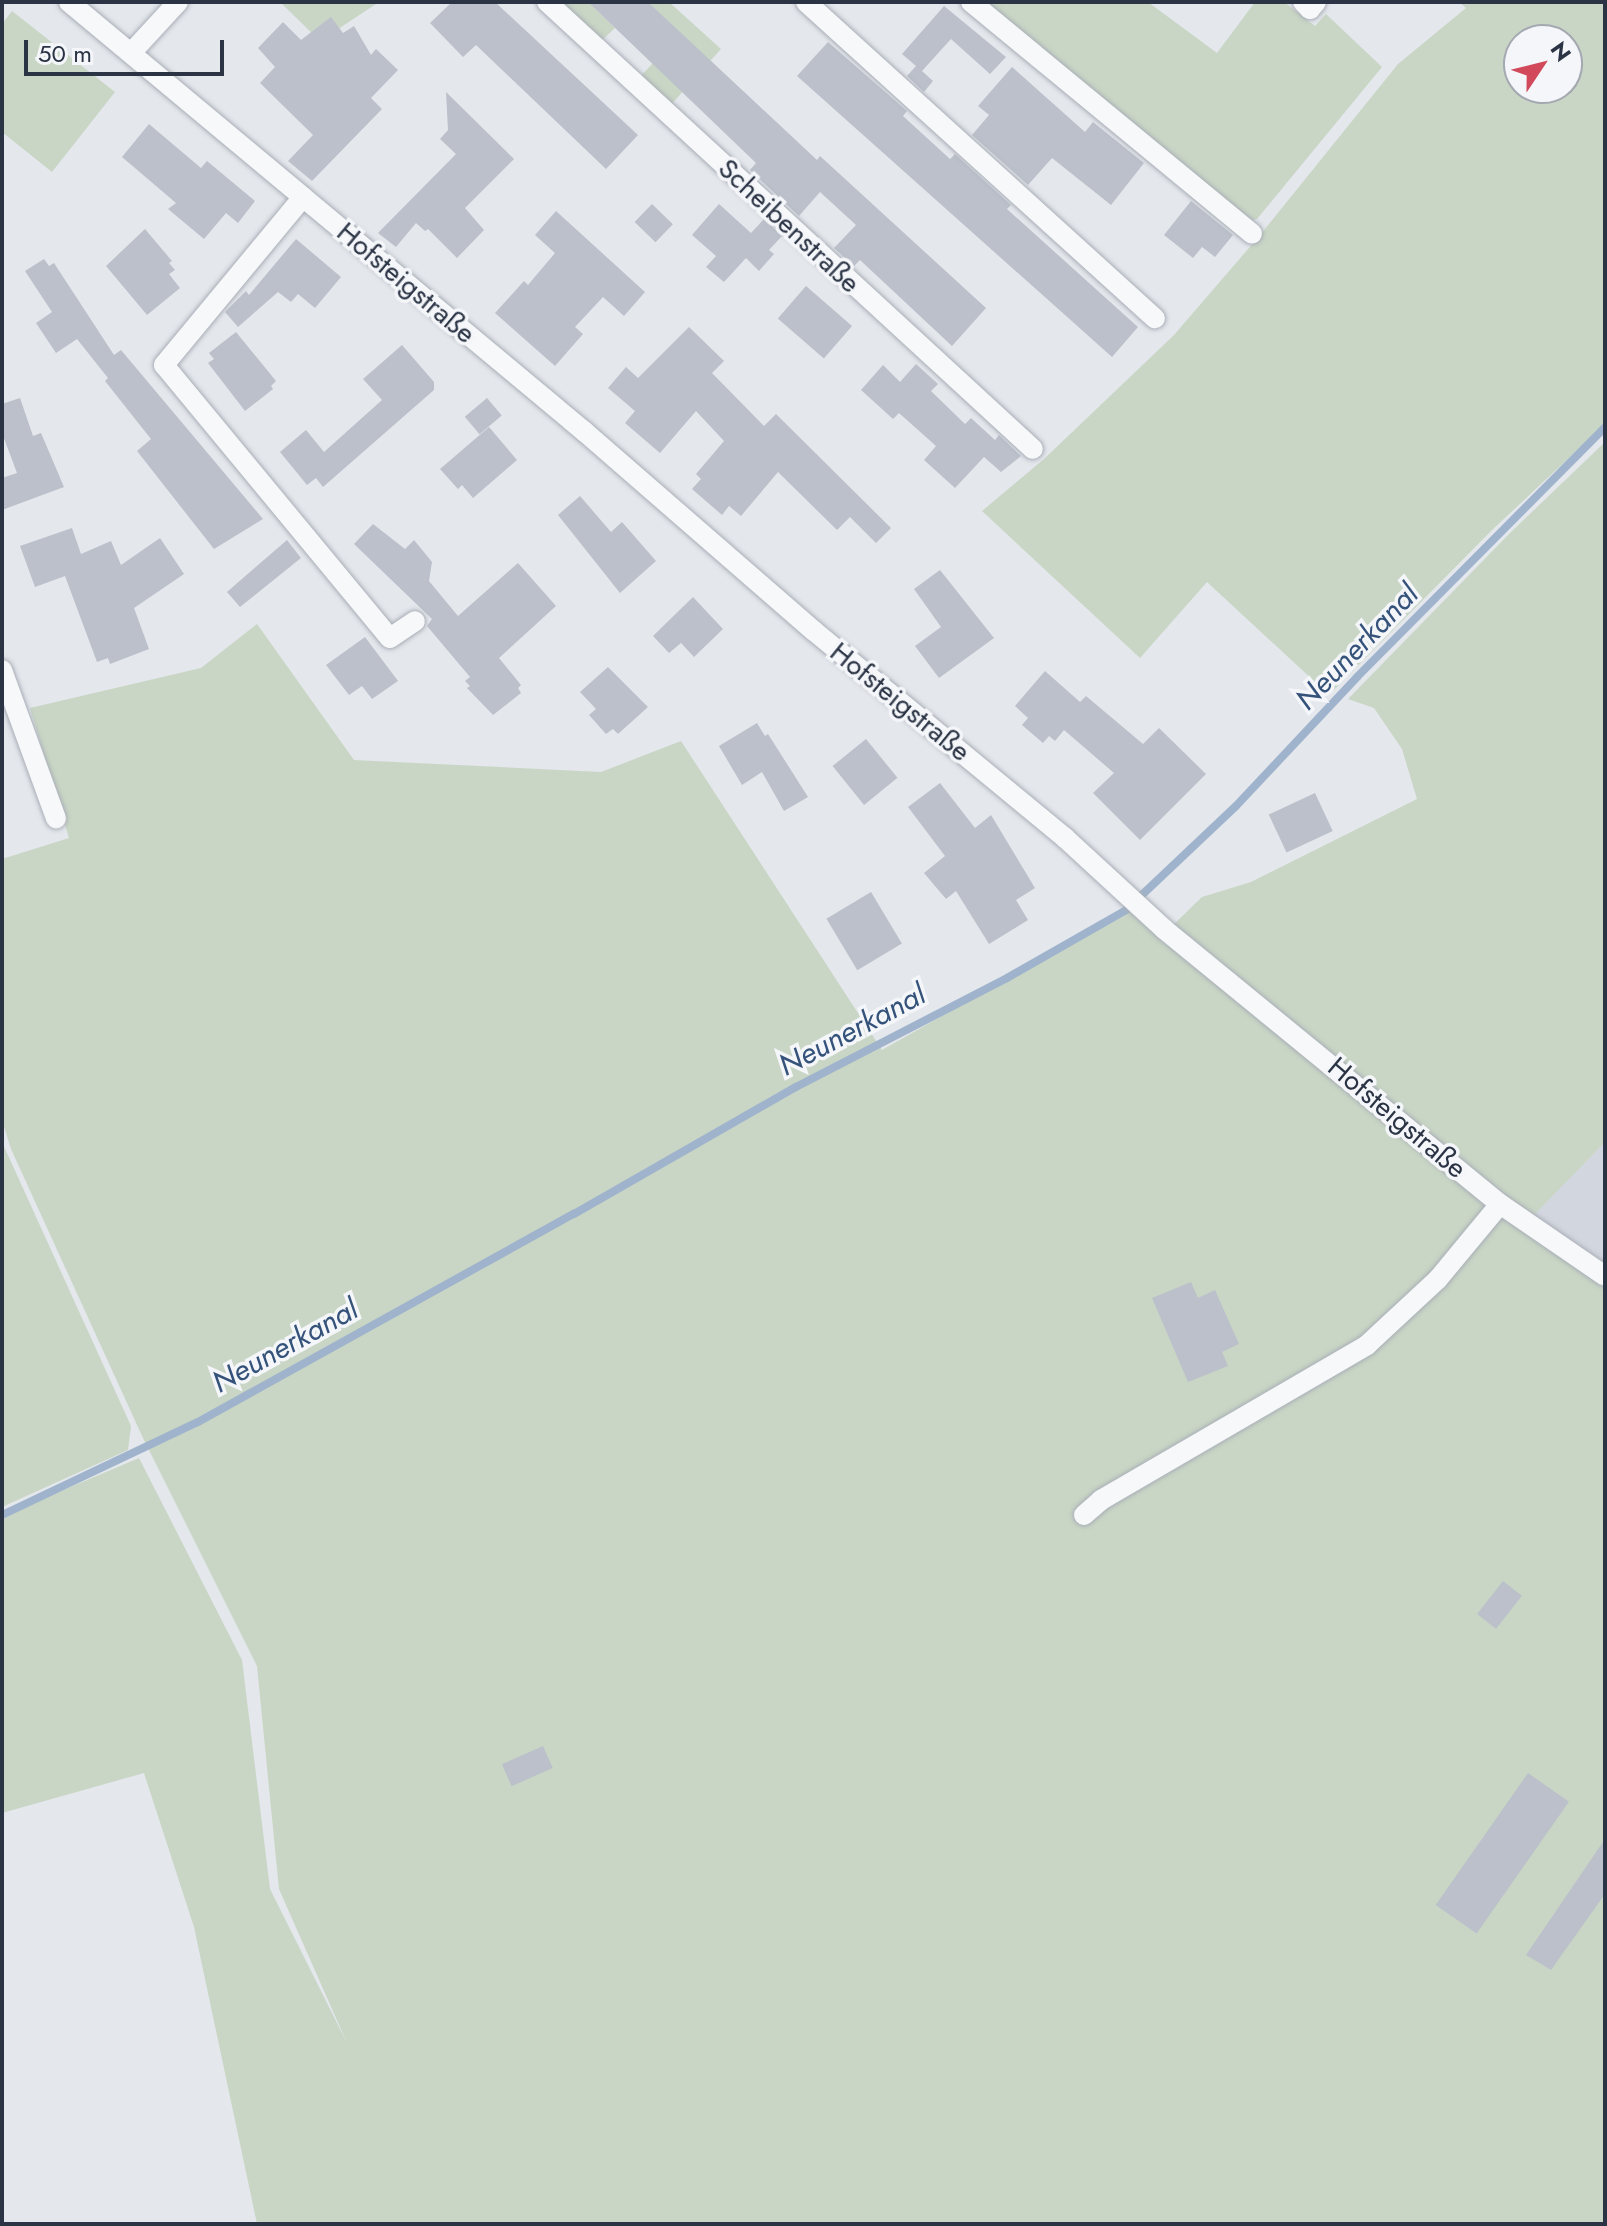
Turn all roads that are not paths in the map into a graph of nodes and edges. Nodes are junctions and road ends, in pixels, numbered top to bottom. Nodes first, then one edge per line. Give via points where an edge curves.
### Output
1 (69, 2) edge
2 (178, 2) edge
3 (547, 2) edge
4 (806, 2) edge
5 (971, 2) edge
6 (1303, 2) edge
7 (1316, 2) edge
8 (131, 53) junction
9 (303, 197) junction
10 (1252, 234) dead end
11 (1155, 318) dead end
12 (1033, 449) dead end
13 (415, 621) dead end
14 (2, 670) edge
15 (56, 818) dead end
16 (1500, 1204) junction
17 (1605, 1276) edge
18 (1084, 1515) dead end

1 - 8 street, Hofsteigstraße
2 - 8 street
3 - 12 street, Scheibenstraße
4 - 11 street
5 - 10 street
6 - 7 street via 1310,9
8 - 9 street, Hofsteigstraße
9 - 13 street via 164,365 390,638
9 - 16 street, Hofsteigstraße via 1155,921
14 - 15 street
16 - 17 street, Hofsteigstraße
16 - 18 street via 1438,1279 1367,1345 1101,1500

